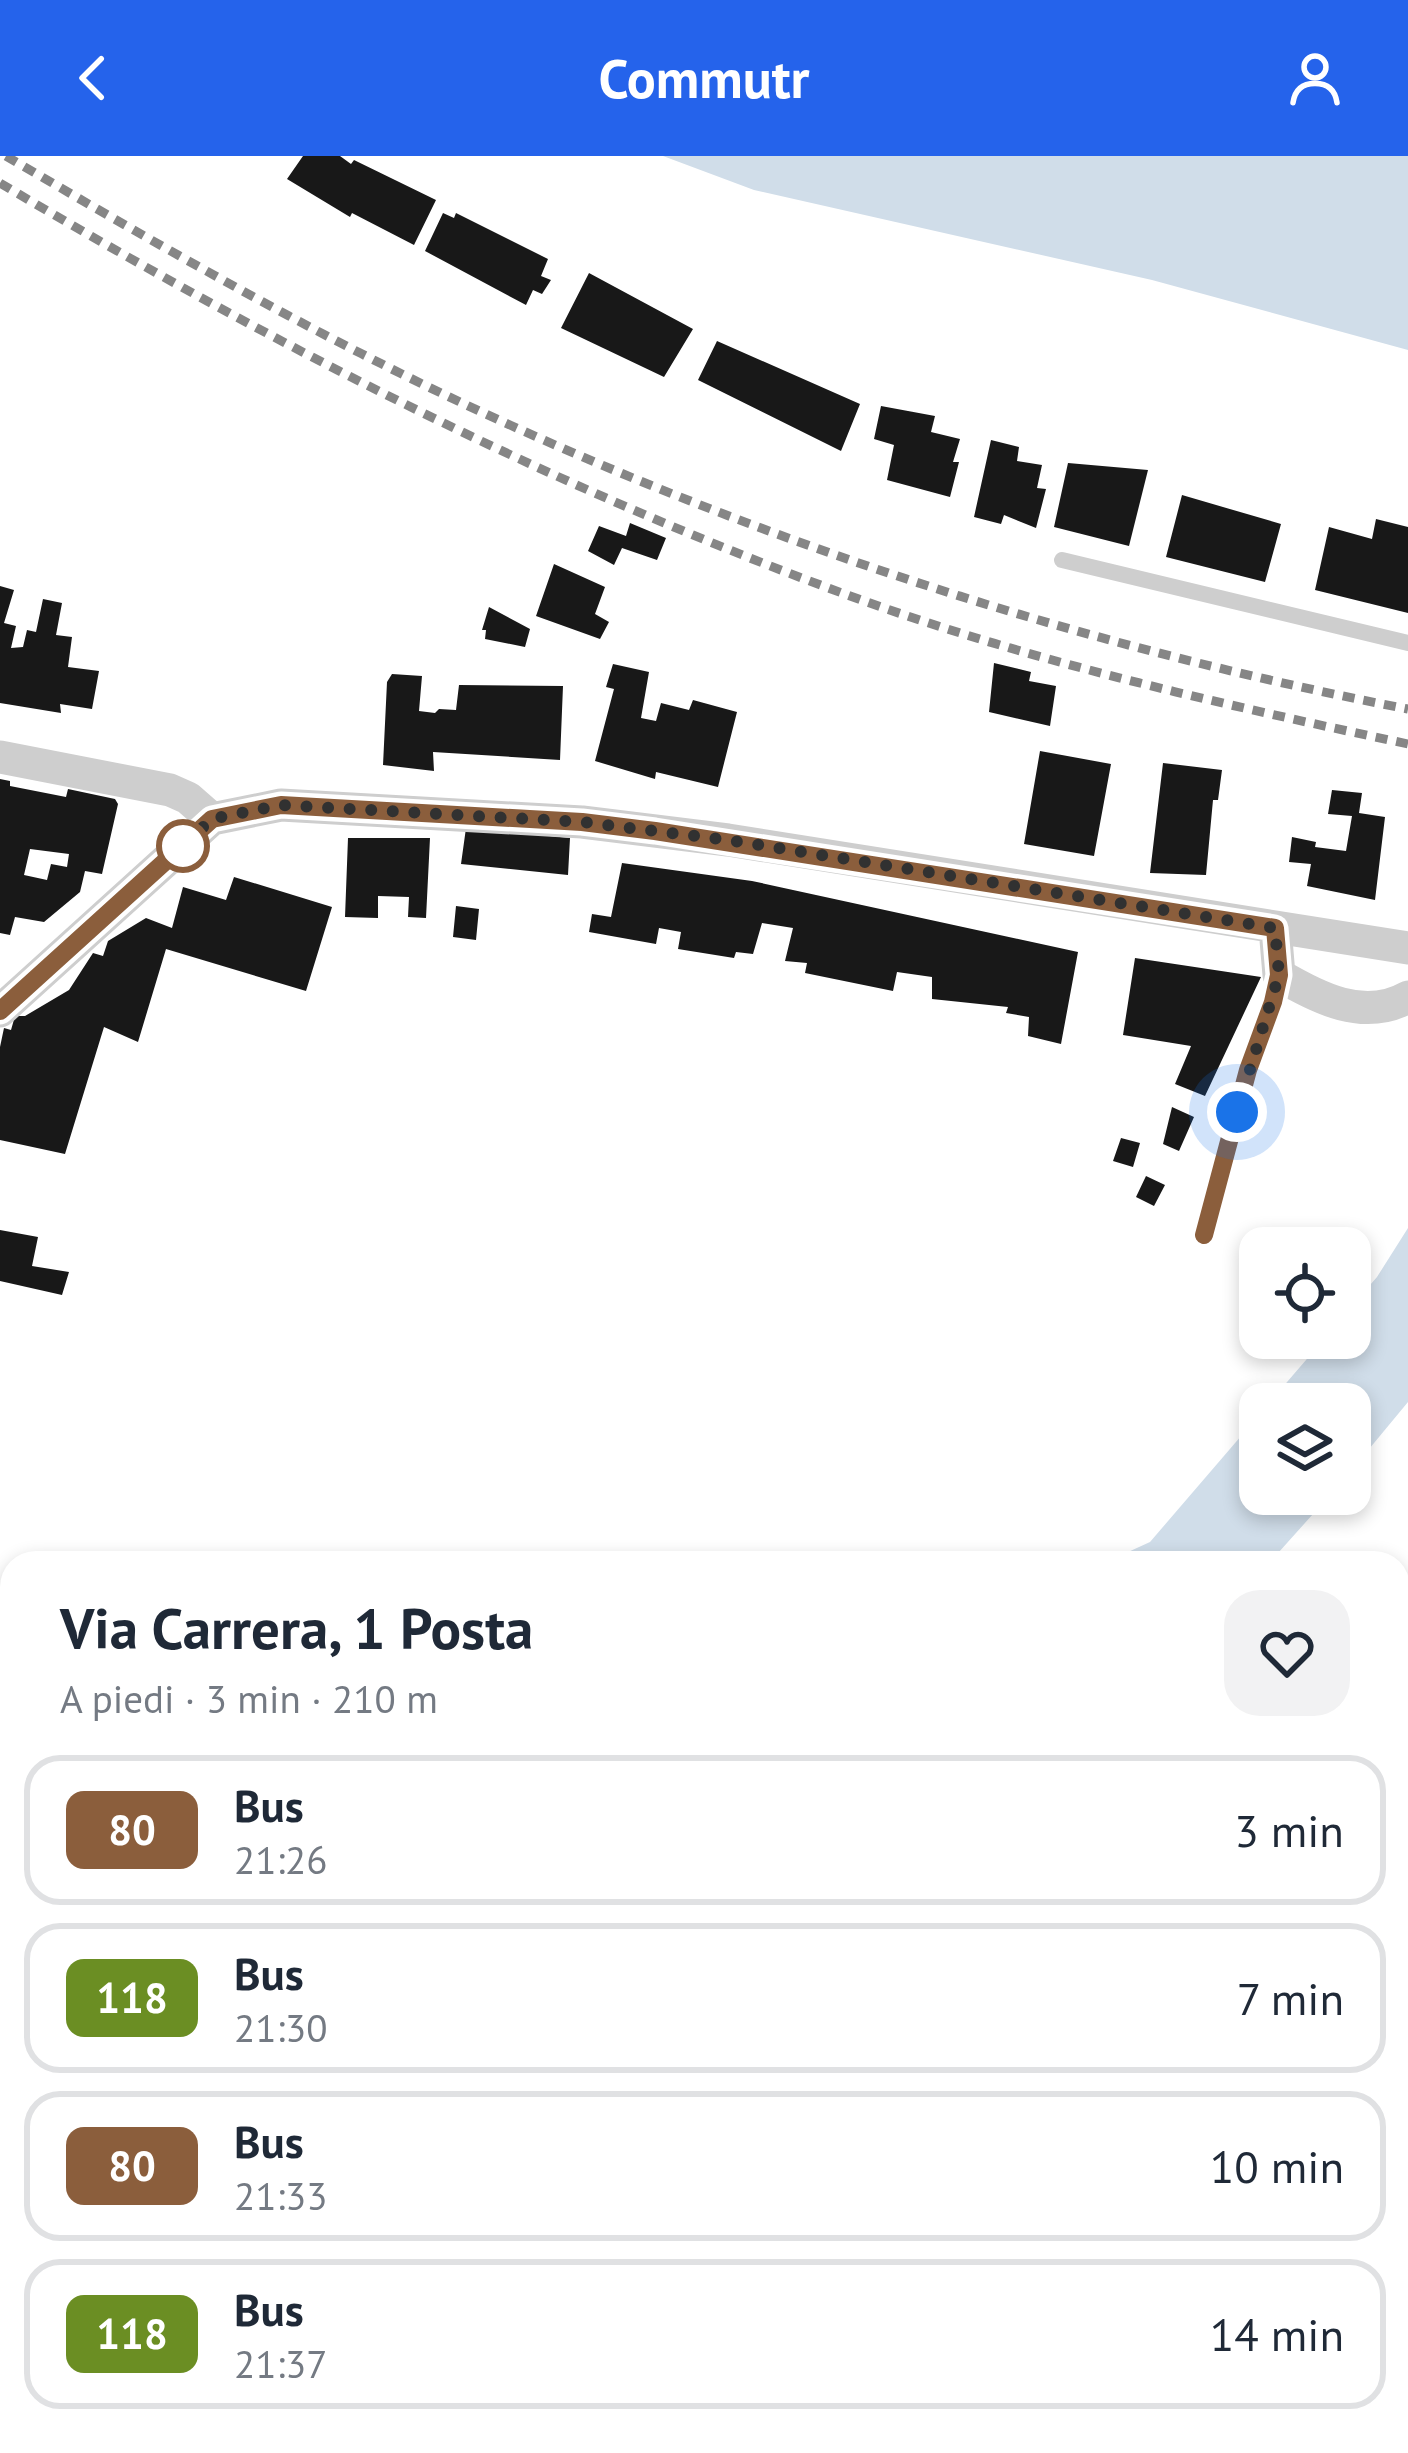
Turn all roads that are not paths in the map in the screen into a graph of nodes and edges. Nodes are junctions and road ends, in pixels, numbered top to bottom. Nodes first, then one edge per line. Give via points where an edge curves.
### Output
1 (1062, 560) dead end
2 (1408, 643) edge
3 (0, 757) edge
4 (212, 819) junction
5 (1275, 928) junction
6 (1408, 948) edge
7 (1279, 975) junction
8 (1408, 998) edge
9 (0, 1011) edge
10 (1204, 1235) dead end

1 - 2 lane
3 - 4 street via 170,790
4 - 5 street via 281,805 582,822
4 - 9 street
5 - 6 street
5 - 7 street
7 - 8 street via 1361,1007
7 - 10 lane

